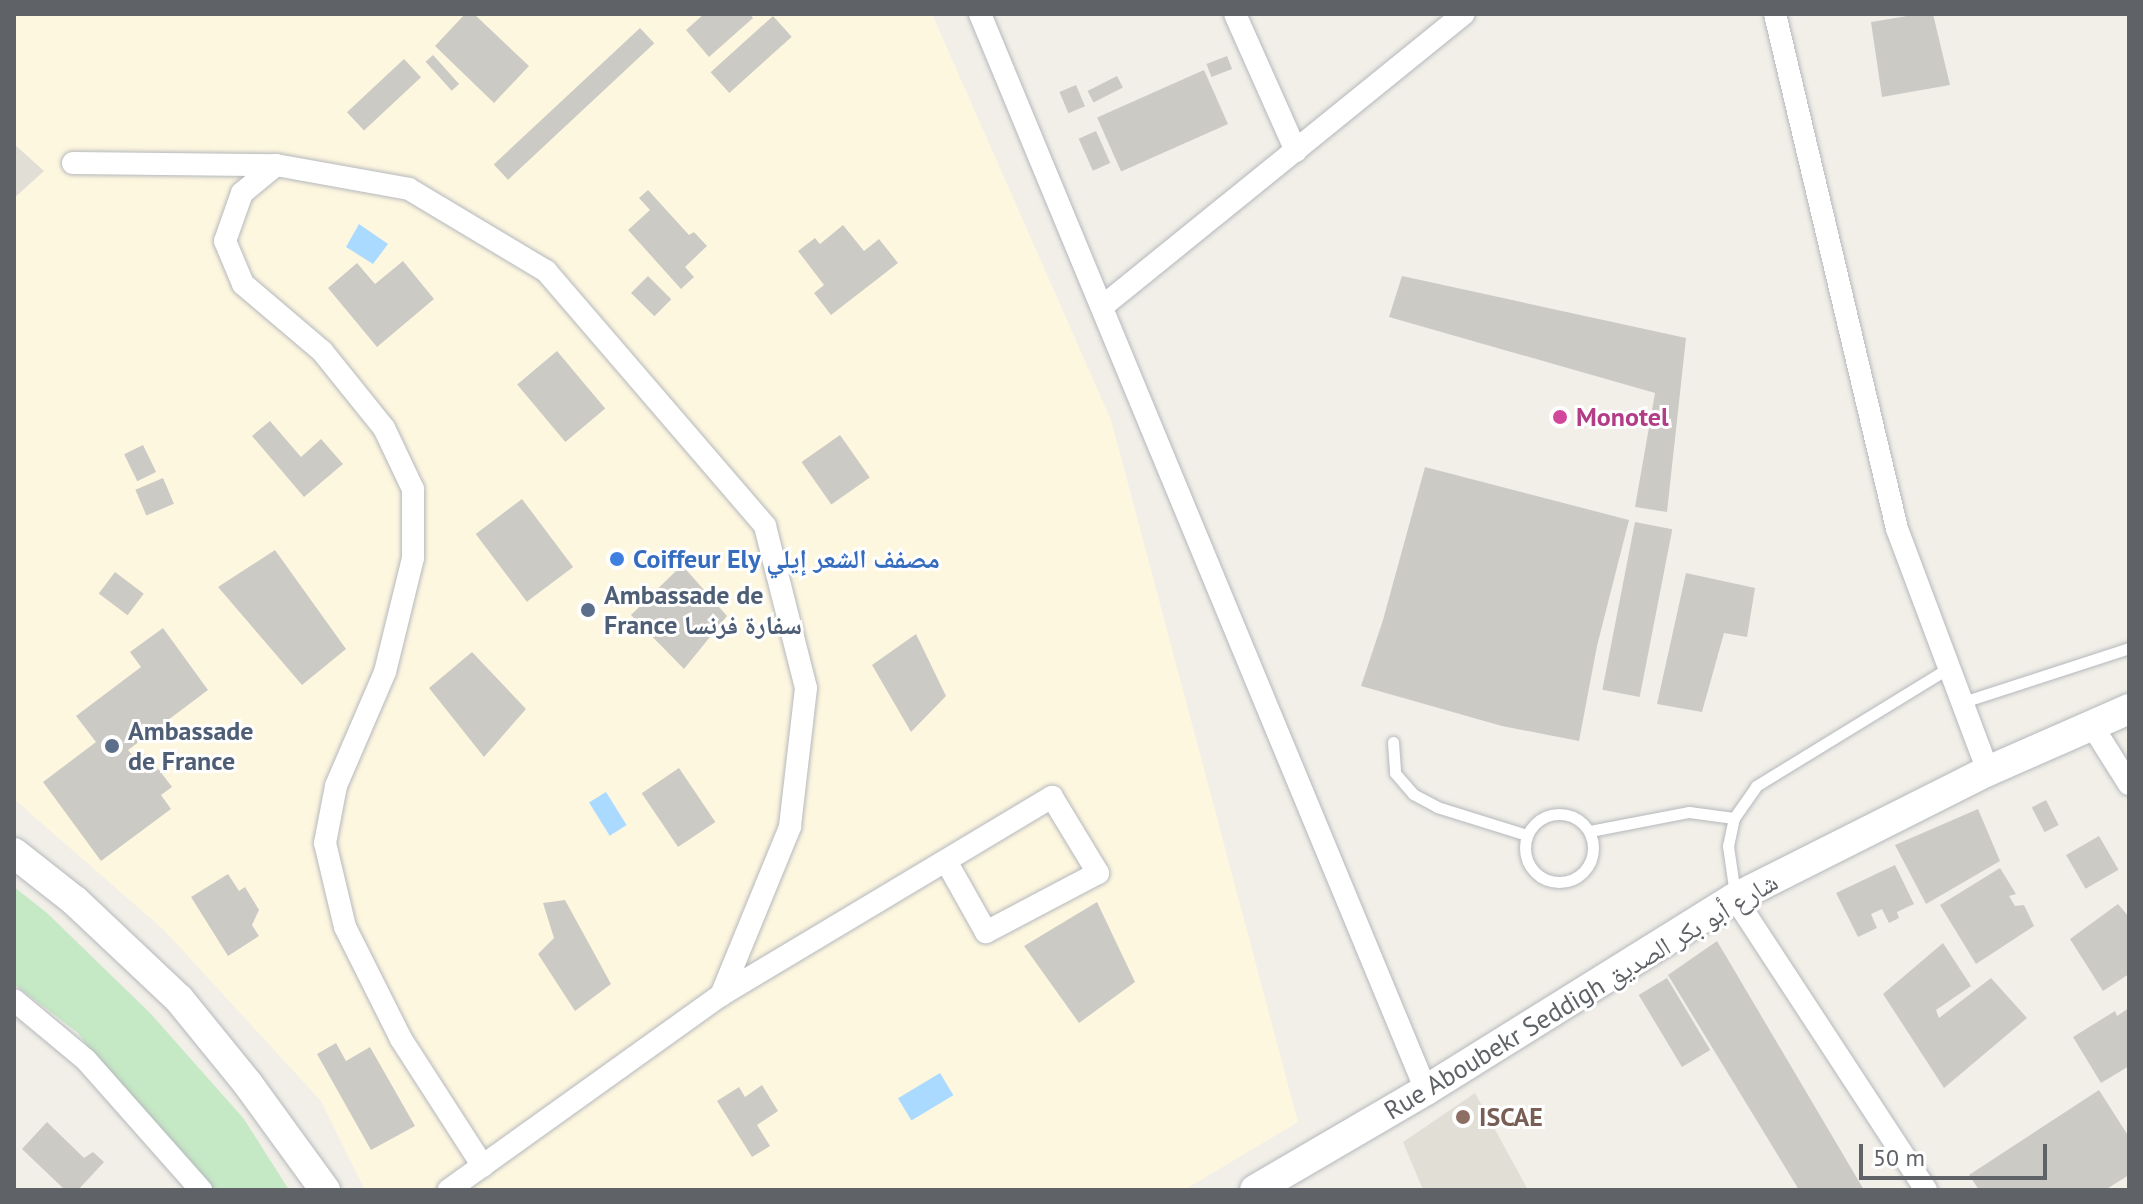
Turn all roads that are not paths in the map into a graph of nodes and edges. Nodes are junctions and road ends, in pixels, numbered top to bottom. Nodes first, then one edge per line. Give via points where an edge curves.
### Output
1 (980, 14) edge
2 (1235, 14) edge
3 (1464, 14) edge
4 (1775, 14) edge
5 (1296, 151) junction
6 (73, 163) dead end
7 (276, 165) junction
8 (1103, 306) junction
9 (2129, 648) edge
10 (1950, 667) junction
11 (1963, 702) junction
12 (2129, 709) edge
13 (2091, 724) junction
14 (1393, 742) dead end
15 (1988, 771) junction
16 (2129, 784) edge
17 (1734, 818) junction
18 (1590, 831) junction
19 (1527, 835) junction
20 (14, 853) edge
21 (946, 861) junction
22 (1735, 898) junction
23 (721, 995) junction
24 (14, 1000) edge
25 (1426, 1090) junction
26 (483, 1166) junction
27 (201, 1190) edge
28 (325, 1190) edge
29 (449, 1190) edge
30 (1255, 1190) edge
31 (1926, 1190) edge

1 - 8 street
2 - 5 street
3 - 5 street
4 - 10 street via 1897,529
5 - 8 street
6 - 7 street
7 - 23 street via 409,189 546,271 765,526 806,688 790,827
7 - 26 street via 242,193 225,241 243,284 322,351 384,428 413,489 413,558 385,672 336,786 325,843 345,927 401,1039
8 - 25 street
9 - 11 lane
10 - 11 street
10 - 17 lane via 1756,786
11 - 15 street
12 - 13 street, Rue Aboubekr Seddigh شارع أبو بكر الصديق
13 - 15 street, Rue Aboubekr Seddigh شارع أبو بكر الصديق
13 - 16 street
14 - 19 lane via 1395,773 1413,794 1437,807
15 - 22 street, Rue Aboubekr Seddigh شارع أبو بكر الصديق
17 - 18 lane via 1689,812
17 - 22 lane via 1728,846
18 - 19 lane via 1565,814 1536,822
18 - 19 lane via 1591,862 1569,882 1554,883 1529,865
20 - 28 street via 75,901 179,999
21 - 21 street via 1052,797 1098,873 986,932
21 - 23 street
22 - 25 street, Rue Aboubekr Seddigh شارع أبو بكر الصديق
22 - 31 street
23 - 26 street
24 - 27 street via 86,1060
25 - 30 street, Rue Aboubekr Seddigh شارع أبو بكر الصديق
26 - 29 street

